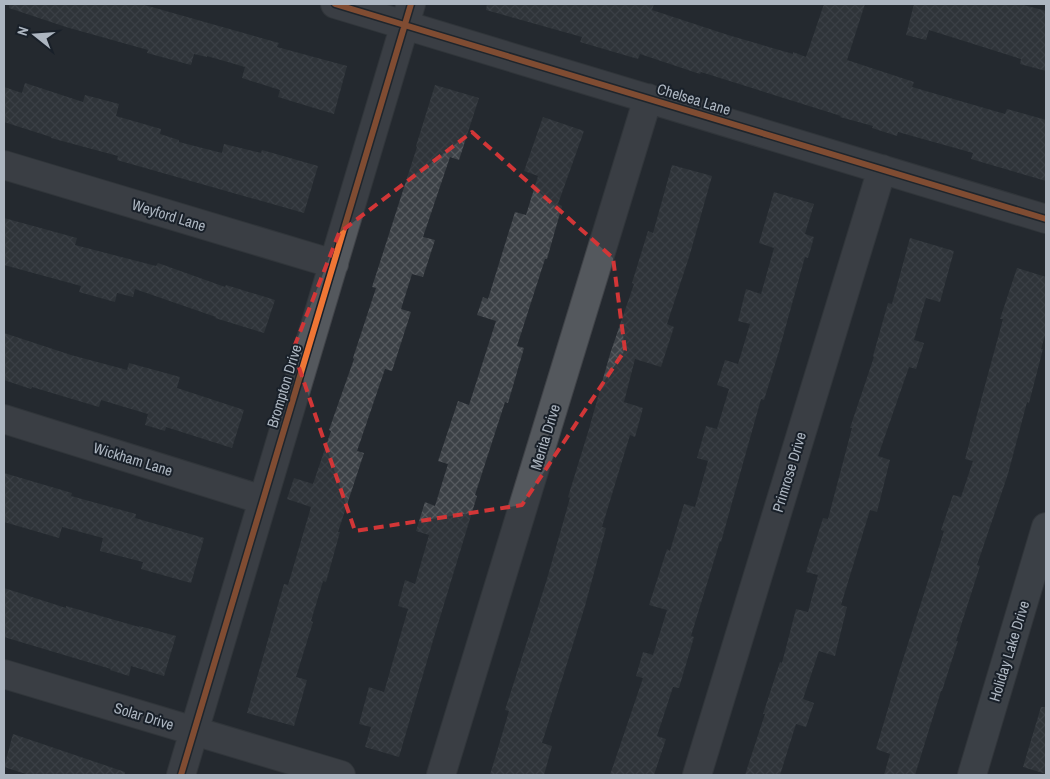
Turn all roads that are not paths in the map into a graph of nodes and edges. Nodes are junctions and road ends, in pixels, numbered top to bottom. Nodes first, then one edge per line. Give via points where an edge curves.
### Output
1 (335, 4) edge
2 (408, 14) edge
3 (648, 98) junction
4 (4, 165) edge
5 (882, 169) junction
6 (1046, 219) edge
7 (334, 264) junction
8 (4, 419) edge
9 (263, 500) junction
10 (1046, 526) edge
11 (4, 674) edge
12 (194, 731) junction
13 (181, 775) edge
14 (341, 775) edge
15 (441, 775) edge
16 (697, 775) edge
17 (972, 775) edge

1 - 2 street, Chelsea Lane
2 - 3 street, Chelsea Lane
2 - 7 street, Brompton Drive
3 - 5 street, Chelsea Lane
3 - 15 street, Merita Drive
4 - 7 street, Weyford Lane
5 - 6 street, Chelsea Lane
5 - 16 street, Primrose Drive
7 - 9 street, Brompton Drive
8 - 9 street, Wickham Lane
9 - 12 street, Brompton Drive
10 - 17 street, Holiday Lake Drive
11 - 12 street, Solar Drive
12 - 13 street, Brompton Drive
12 - 14 street, Solar Drive

